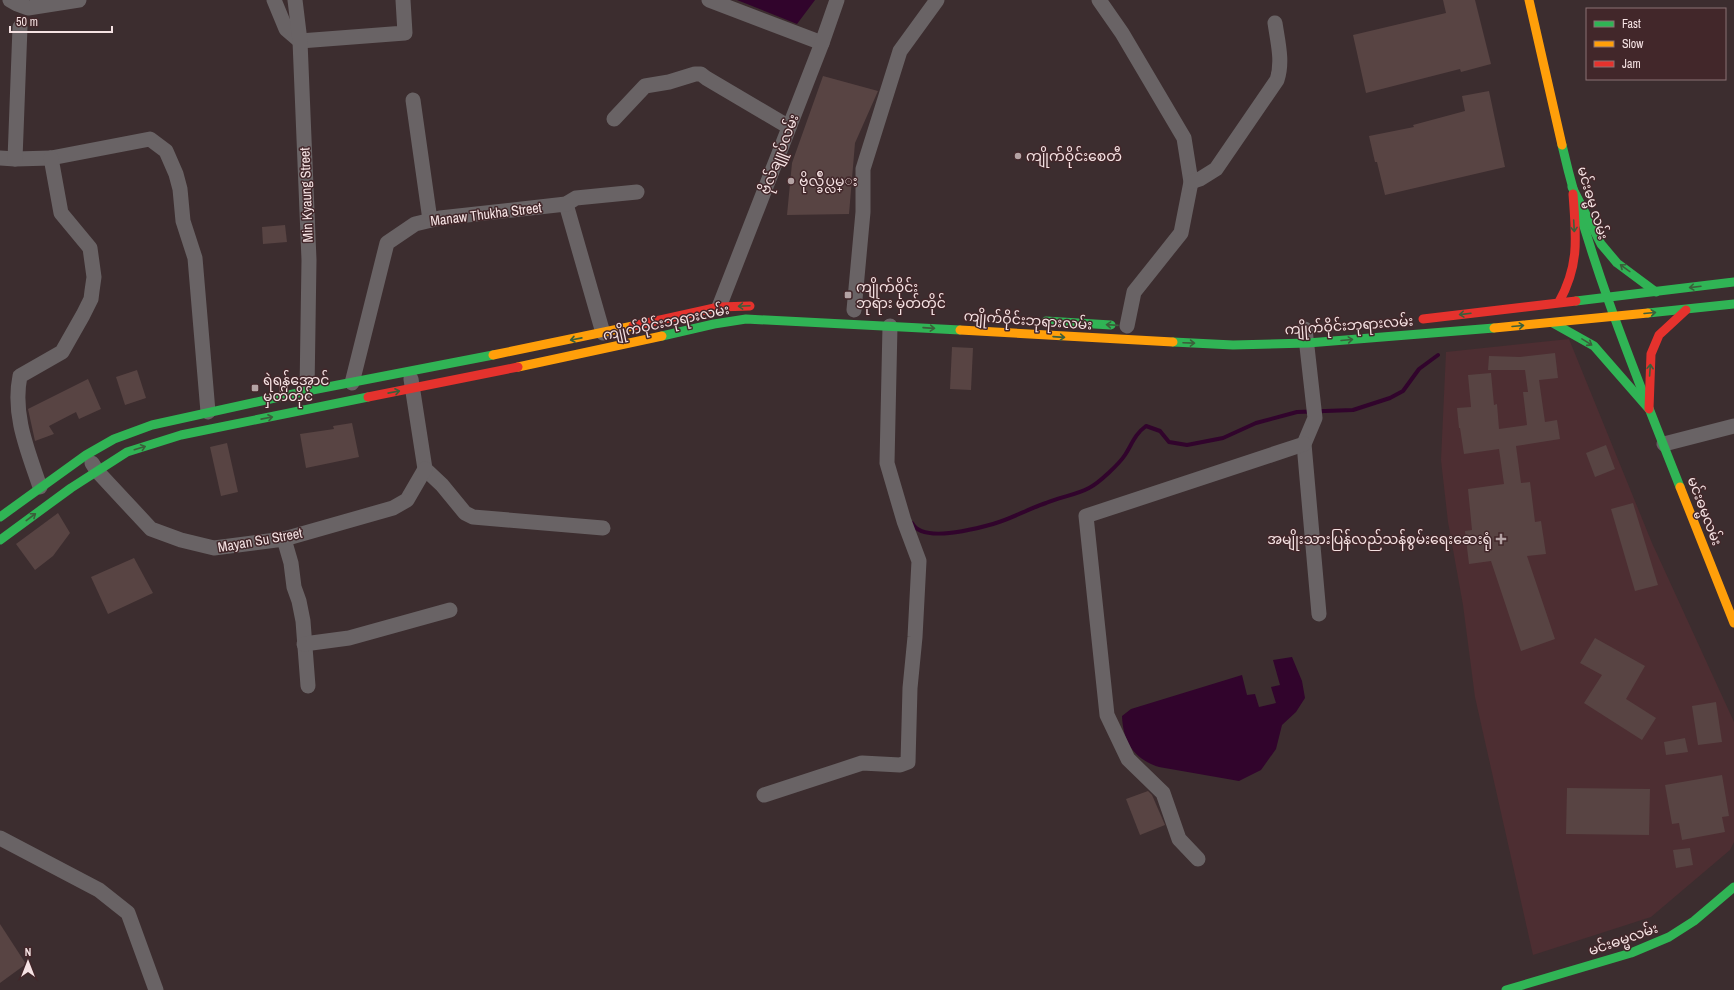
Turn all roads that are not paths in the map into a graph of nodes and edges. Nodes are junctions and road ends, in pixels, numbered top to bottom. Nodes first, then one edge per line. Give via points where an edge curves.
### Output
1 (10, 0) edge
2 (79, 0) edge
3 (274, 0) edge
4 (294, 0) edge
5 (403, 0) edge
6 (709, 0) edge
7 (837, 0) edge
8 (937, 0) edge
9 (1099, 0) edge
10 (1529, 0) edge
11 (1275, 23) dead end
12 (20, 26) dead end
13 (300, 41) junction
14 (822, 43) junction
15 (413, 100) dead end
16 (614, 118) dead end
17 (789, 127) junction
18 (0, 158) edge
19 (51, 158) junction
20 (15, 159) junction
21 (1191, 182) junction
22 (1572, 187) junction
23 (637, 192) dead end
24 (566, 204) junction
25 (430, 220) junction
26 (1734, 282) edge
27 (1656, 292) junction
28 (1608, 297) junction
29 (1559, 302) junction
30 (1734, 304) edge
31 (757, 306) dead end
32 (719, 308) junction
33 (854, 310) dead end
34 (1686, 310) junction
35 (1615, 316) junction
36 (1039, 320) dead end
37 (1410, 320) dead end
38 (1553, 323) junction
39 (890, 326) junction
40 (1131, 326) joint
41 (1305, 328) dead end
42 (603, 333) junction
43 (1308, 343) junction
44 (608, 348) junction
45 (410, 372) junction
46 (352, 383) junction
47 (412, 389) junction
48 (307, 391) junction
49 (307, 410) junction
50 (1650, 410) junction
51 (208, 412) junction
52 (1734, 426) edge
53 (1304, 444) junction
54 (1664, 444) junction
55 (86, 455) junction
56 (425, 469) junction
57 (97, 471) junction
58 (40, 487) junction
59 (0, 517) edge
60 (603, 528) dead end
61 (284, 539) junction
62 (0, 540) edge
63 (450, 610) dead end
64 (1319, 614) dead end
65 (1734, 623) edge
66 (304, 644) junction
67 (308, 686) dead end
68 (764, 795) dead end
69 (0, 838) edge
70 (1198, 859) dead end
71 (1734, 887) edge
72 (156, 990) edge
73 (1506, 990) edge

1 - 2 street via 28,8
3 - 13 street via 286,29
4 - 13 street, Min Kyaung Street
5 - 13 street via 405,33
6 - 14 street
7 - 14 street, ဗိုလ်ချူပ်လမ်း
8 - 33 street via 900,51 863,169 863,212
9 - 21 street via 1122,33 1184,138
10 - 22 main road, မင်းဓမ္မ လမ်း
11 - 21 street via 1280,62 1277,80 1216,169
12 - 20 street
13 - 48 street, Min Kyaung Street via 309,260
14 - 17 street, ဗိုလ်ချူပ်လမ်း
15 - 25 street
16 - 17 street via 645,86 701,74
17 - 32 street, ဗိုလ်ချူပ်လမ်း
18 - 20 street
19 - 20 street
19 - 51 street via 150,139 166,151 176,174 183,221 195,258
19 - 58 street via 61,213 90,248 94,277 91,299 62,352 20,376 17,402 19,421
21 - 40 street via 1182,233 1134,292
27 -> 22 main road via 1618,263 1601,244
22 - 28 main road, မင်းဓမ္မ လမ်း
22 -> 29 main road via 1575,267
23 - 24 street, Manaw Thukha Street via 576,198
24 - 25 street, Manaw Thukha Street
24 - 42 street
25 - 46 street, Manaw Thukha Street via 415,224 387,243
26 -> 27 main road, ကျိုက်ဝိုင်းဘုရားလမ်း
27 - 28 main road, ကျိုက်ဝိုင်းဘုရားလမ်း
28 - 29 main road, ကျိုက်ဝိုင်းဘုရားလမ်း
28 - 35 main road, မင်းဓမ္မ လမ်း
29 -> 37 main road, ကျိုက်ဝိုင်းဘုရားလမ်း
30 - 34 main road, ကျိုက်ဝိုင်းဘုရားလမ်း
31 -> 32 main road, ကျိုက်ဝိုင်းဘုရားလမ်း
32 - 42 main road, ကျိုက်ဝိုင်းဘုရားလမ်း
35 -> 34 main road, ကျိုက်ဝိုင်းဘုရားလမ်း
50 -> 34 main road via 1651,354 1659,335
35 - 38 main road, ကျိုက်ဝိုင်းဘုရားလမ်း
35 - 50 main road, မင်းဓမ္မ လမ်း
40 -> 36 main road, ကျိုက်ဝိုင်းဘုရားလမ်း
43 -> 38 main road, ကျိုက်ဝိုင်းဘုရားလမ်း
38 -> 50 main road via 1594,346
39 -> 43 main road, ကျိုက်ဝိုင်းဘုရားလမ်း via 1233,345
39 - 44 main road, ကျိုက်ဝိုင်းဘုရားလမ်း via 746,320 714,324
39 - 68 street via 887,463 919,561 910,688 908,762 900,766 862,763
41 - 43 street
42 - 44 main road
42 -> 45 main road, ကျိုက်ဝိုင်းဘုရားလမ်း
43 - 53 street via 1315,418
44 - 47 main road, ကျိုက်ဝိုင်းဘုရားလမ်း
45 - 46 main road, ကျိုက်ဝိုင်းဘုရားလမ်း
45 - 47 street
46 - 48 main road, ကျိုက်ဝိုင်းဘုရားလမ်း
49 -> 47 main road, ကျိုက်ဝိုင်းဘုရားလမ်း
47 - 56 street
48 - 49 main road
48 - 51 main road, ကျိုက်ဝိုင်းဘုရားလမ်း
57 -> 49 main road, ကျိုက်ဝိုင်းဘုရားလမ်း via 128,452 182,435
50 - 54 main road, မင်းဓမ္မလမ်း
51 - 55 main road, ကျိုက်ဝိုင်းဘုရားလမ်း via 152,425 114,439
52 - 54 street
53 - 64 street
53 - 70 street via 1086,516 1108,715 1128,759 1163,793 1179,839
54 - 65 main road, မင်းဓမ္မလမ်း
55 - 57 street, Mayan Su Street
55 - 58 main road, ကျိုက်ဝိုင်းဘုရားလမ်း
56 - 60 street via 465,513 473,517
56 - 61 street, Mayan Su Street via 406,500 393,508
57 - 61 street, Mayan Su Street via 151,529 181,540 214,548
62 -> 57 main road, ကျိုက်ဝိုင်းဘုရားလမ်း
58 - 59 main road, ကျိုက်ဝိုင်းဘုရားလမ်း
61 - 66 street via 294,587 300,601
63 - 66 street via 349,638
66 - 67 street
69 - 72 street via 99,890 128,913
71 - 73 main road, မင်းဓမ္မလမ်း via 1694,921 1663,940 1631,953

